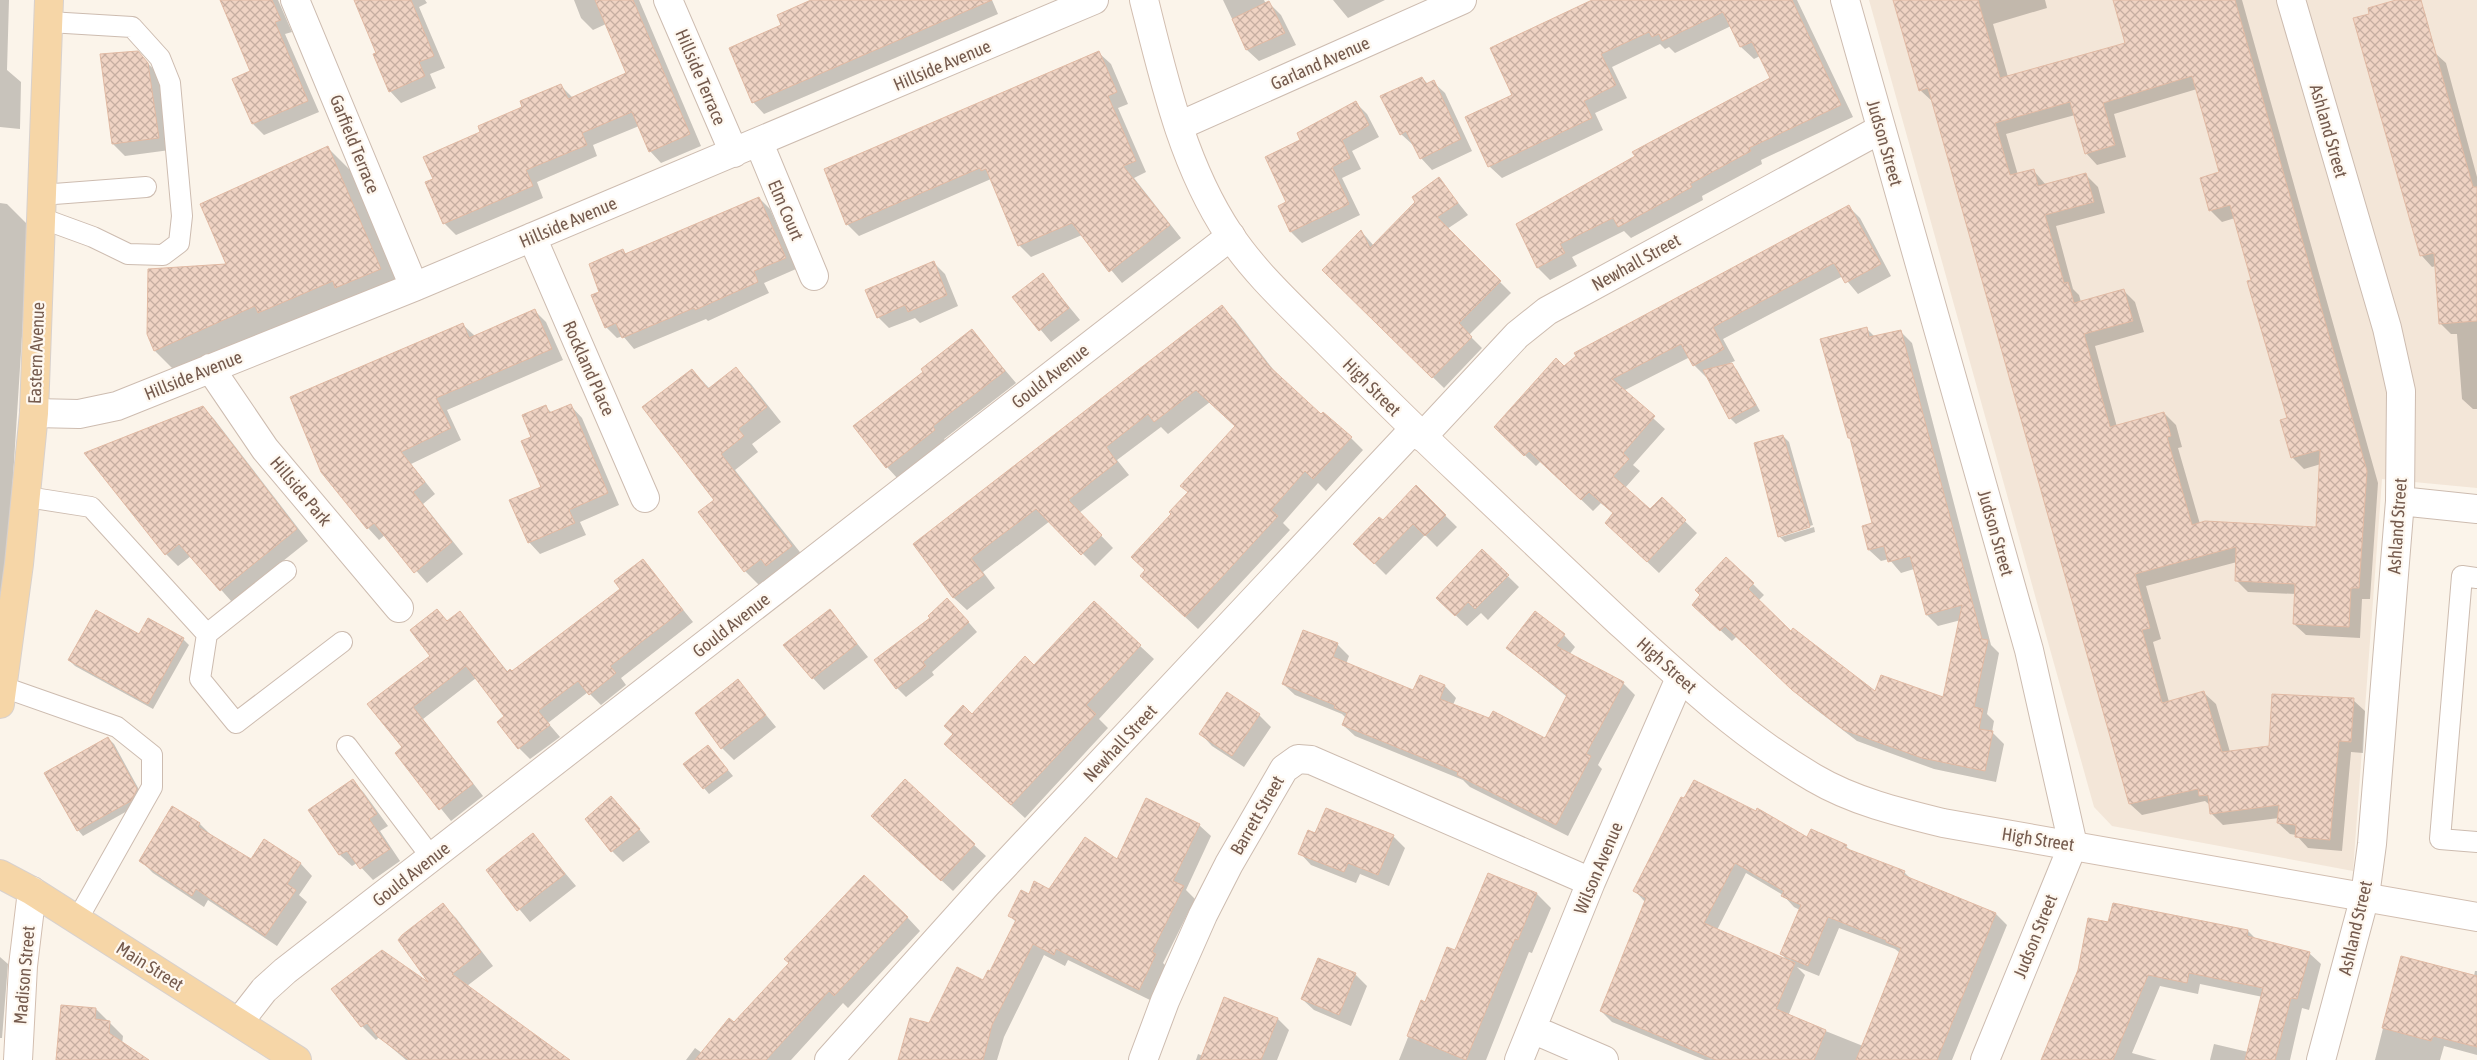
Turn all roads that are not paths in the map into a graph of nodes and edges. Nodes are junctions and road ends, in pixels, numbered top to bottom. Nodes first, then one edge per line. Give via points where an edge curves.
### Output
1 (295, 0) edge
2 (668, 0) edge
3 (1094, 0) edge
4 (1144, 0) edge
5 (1462, 0) edge
6 (1845, 0) edge
7 (2291, 0) edge
8 (49, 11) edge
9 (1179, 126) junction
10 (1881, 129) junction
11 (746, 148) junction
12 (146, 187) dead end
13 (41, 206) junction
14 (1231, 236) junction
15 (532, 237) junction
16 (814, 276) dead end
17 (414, 288) junction
18 (210, 368) junction
19 (34, 413) junction
20 (1418, 433) junction
21 (27, 497) junction
22 (645, 498) dead end
23 (2400, 501) junction
24 (2477, 509) edge
25 (286, 571) dead end
26 (2477, 578) edge
27 (399, 608) dead end
28 (207, 634) junction
29 (342, 642) dead end
30 (3, 660) edge
31 (1680, 678) junction
32 (1, 696) edge
33 (347, 746) dead end
34 (2477, 842) edge
35 (2073, 845) junction
36 (432, 858) junction
37 (0, 874) edge
38 (1591, 882) junction
39 (32, 891) junction
40 (2365, 896) junction
41 (2477, 917) edge
42 (77, 920) junction
43 (239, 1022) junction
44 (1532, 1029) junction
45 (18, 1060) edge
46 (297, 1060) edge
47 (829, 1060) edge
48 (1143, 1060) edge
49 (1519, 1060) edge
50 (1604, 1060) edge
51 (1985, 1060) edge
52 (2322, 1060) edge

1 - 17 street, Garfield Terrace
2 - 11 street, Hillside Terrace
3 - 11 street, Hillside Avenue
4 - 9 street, High Street
5 - 9 street, Garland Avenue
6 - 10 street, Judson Street
7 - 23 street, Ashland Street via 2388,328 2402,391
8 - 13 main road, Eastern Avenue
8 - 13 lane via 132,27 160,58 170,83 182,216 179,243 163,255 128,254
9 - 14 street, High Street via 1206,194
10 - 20 street, Newhall Street via 1547,311 1517,335
10 - 35 street, Judson Street via 2029,650
11 - 15 street, Hillside Avenue
11 - 16 street, Elm Court
12 - 13 lane
13 - 19 main road, Eastern Avenue
14 - 20 street, High Street via 1266,282
14 - 36 street, Gould Avenue
15 - 17 street, Hillside Avenue
15 - 22 street, Rockland Place
17 - 18 street, Hillside Avenue
18 - 19 street, Hillside Avenue via 98,411
18 - 27 street, Hillside Park via 265,449
19 - 21 main road, Eastern Avenue
20 - 31 street, High Street
20 - 47 street, Newhall Street via 994,877
21 - 28 lane via 91,507
21 - 30 main road, Eastern Avenue
23 - 24 street
23 - 40 street, Ashland Street
25 - 28 lane
26 - 34 lane via 2462,576 2440,839
28 - 29 lane via 200,679 236,723
30 - 32 main road, Eastern Avenue
31 - 35 street, High Street via 1781,758 1853,797 1882,808 1943,823
31 - 38 street, Wilson Avenue
32 - 42 lane via 117,727 152,755 152,787
33 - 36 lane
35 - 40 street, High Street
35 - 51 street, Judson Street
36 - 43 street, Gould Avenue via 285,971 264,990
37 - 39 main road, Main Street
38 - 44 street, Wilson Avenue
38 - 48 street, Barrett Street via 1312,760 1298,759 1284,769 1229,864 1184,958
39 - 42 main road, Main Street
39 - 45 street, Madison Street via 23,966
40 - 41 street, High Street
40 - 52 street, Ashland Street
42 - 43 main road, Main Street
43 - 46 main road, Main Street
44 - 49 street, Wilson Avenue
44 - 50 street

